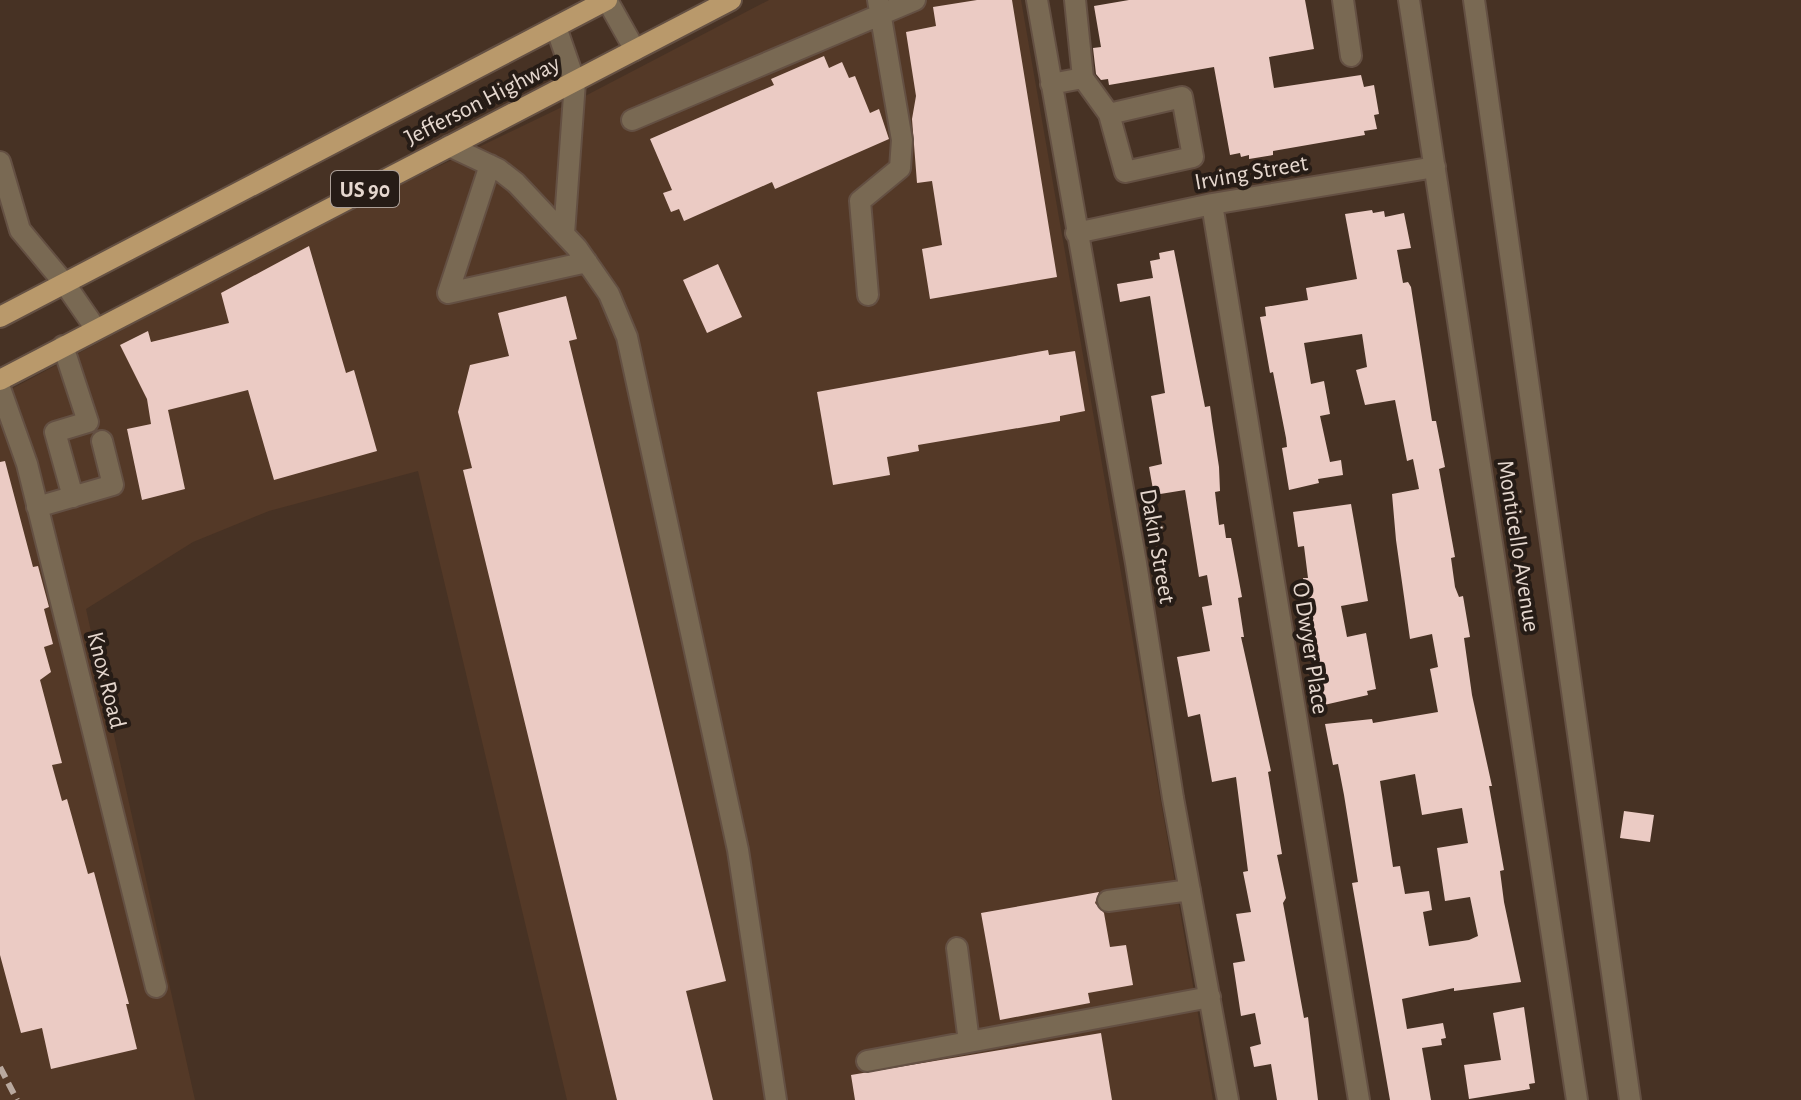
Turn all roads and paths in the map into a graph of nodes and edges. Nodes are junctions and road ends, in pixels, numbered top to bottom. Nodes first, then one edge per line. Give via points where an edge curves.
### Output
1 (607, 0) edge
2 (731, 0) edge
3 (915, 0) edge
4 (1037, 0) edge
5 (1075, 0) edge
6 (1343, 0) edge
7 (1409, 0) edge
8 (1474, 0) edge
9 (879, 7) edge
10 (556, 27) junction
11 (635, 50) junction
12 (1351, 56) dead end
13 (1083, 78) junction
14 (575, 82) junction
15 (1051, 84) junction
16 (1109, 114) junction
17 (632, 120) dead end
18 (449, 146) junction
19 (0, 162) edge
20 (490, 165) junction
21 (1435, 167) junction
22 (1212, 204) junction
23 (1076, 233) junction
24 (564, 234) junction
25 (587, 262) junction
26 (65, 284) junction
27 (868, 295) dead end
28 (0, 317) edge
29 (96, 329) junction
30 (63, 346) junction
31 (0, 380) edge
32 (0, 388) edge
33 (102, 441) dead end
34 (73, 497) junction
35 (37, 507) junction
36 (1190, 890) junction
37 (1108, 901) dead end
38 (957, 948) dead end
39 (156, 987) dead end
40 (1210, 997) junction
41 (969, 1042) junction
42 (867, 1061) dead end
43 (776, 1100) edge
44 (1228, 1100) edge
45 (1359, 1100) edge
46 (1577, 1100) edge
47 (1630, 1100) edge

1 - 10 main road, Jefferson Highway / US 90
1 - 11 street
2 - 11 main road, Jefferson Highway / US 90
3 - 9 street
4 - 15 street, Dakin Street
5 - 13 street
6 - 12 street
7 - 21 street, Monticello Avenue
8 - 47 street
9 - 17 street
9 - 27 street via 902,140 900,168 860,201
10 - 14 street
10 - 26 main road, Jefferson Highway / US 90
11 - 14 main road, Jefferson Highway / US 90
13 - 15 street
13 - 16 street
14 - 18 main road, Jefferson Highway / US 90
14 - 24 street
15 - 23 street, Dakin Street
16 - 16 street via 1125,172 1193,157 1182,97
18 - 20 street
18 - 29 main road, Jefferson Highway / US 90
19 - 26 street via 20,230
20 - 24 street via 516,183
20 - 25 street via 448,293
21 - 22 street, Irving Street
21 - 46 street, Monticello Avenue
22 - 23 street, Irving Street
22 - 45 street, O Dwyer Place
23 - 36 street, Dakin Street
24 - 25 street
25 - 43 street via 609,294 627,337 738,850
26 - 28 main road, Jefferson Highway / US 90
26 - 29 street
29 - 30 main road, Jefferson Highway / US 90
30 - 31 main road, Jefferson Highway / US 90
30 - 34 street via 88,422 55,432
32 - 35 street, Knox Road
33 - 34 street via 113,485
34 - 35 street
35 - 39 street, Knox Road
36 - 37 street
36 - 40 street, Dakin Street
38 - 41 street
40 - 41 street
40 - 44 street, Dakin Street
41 - 42 street

